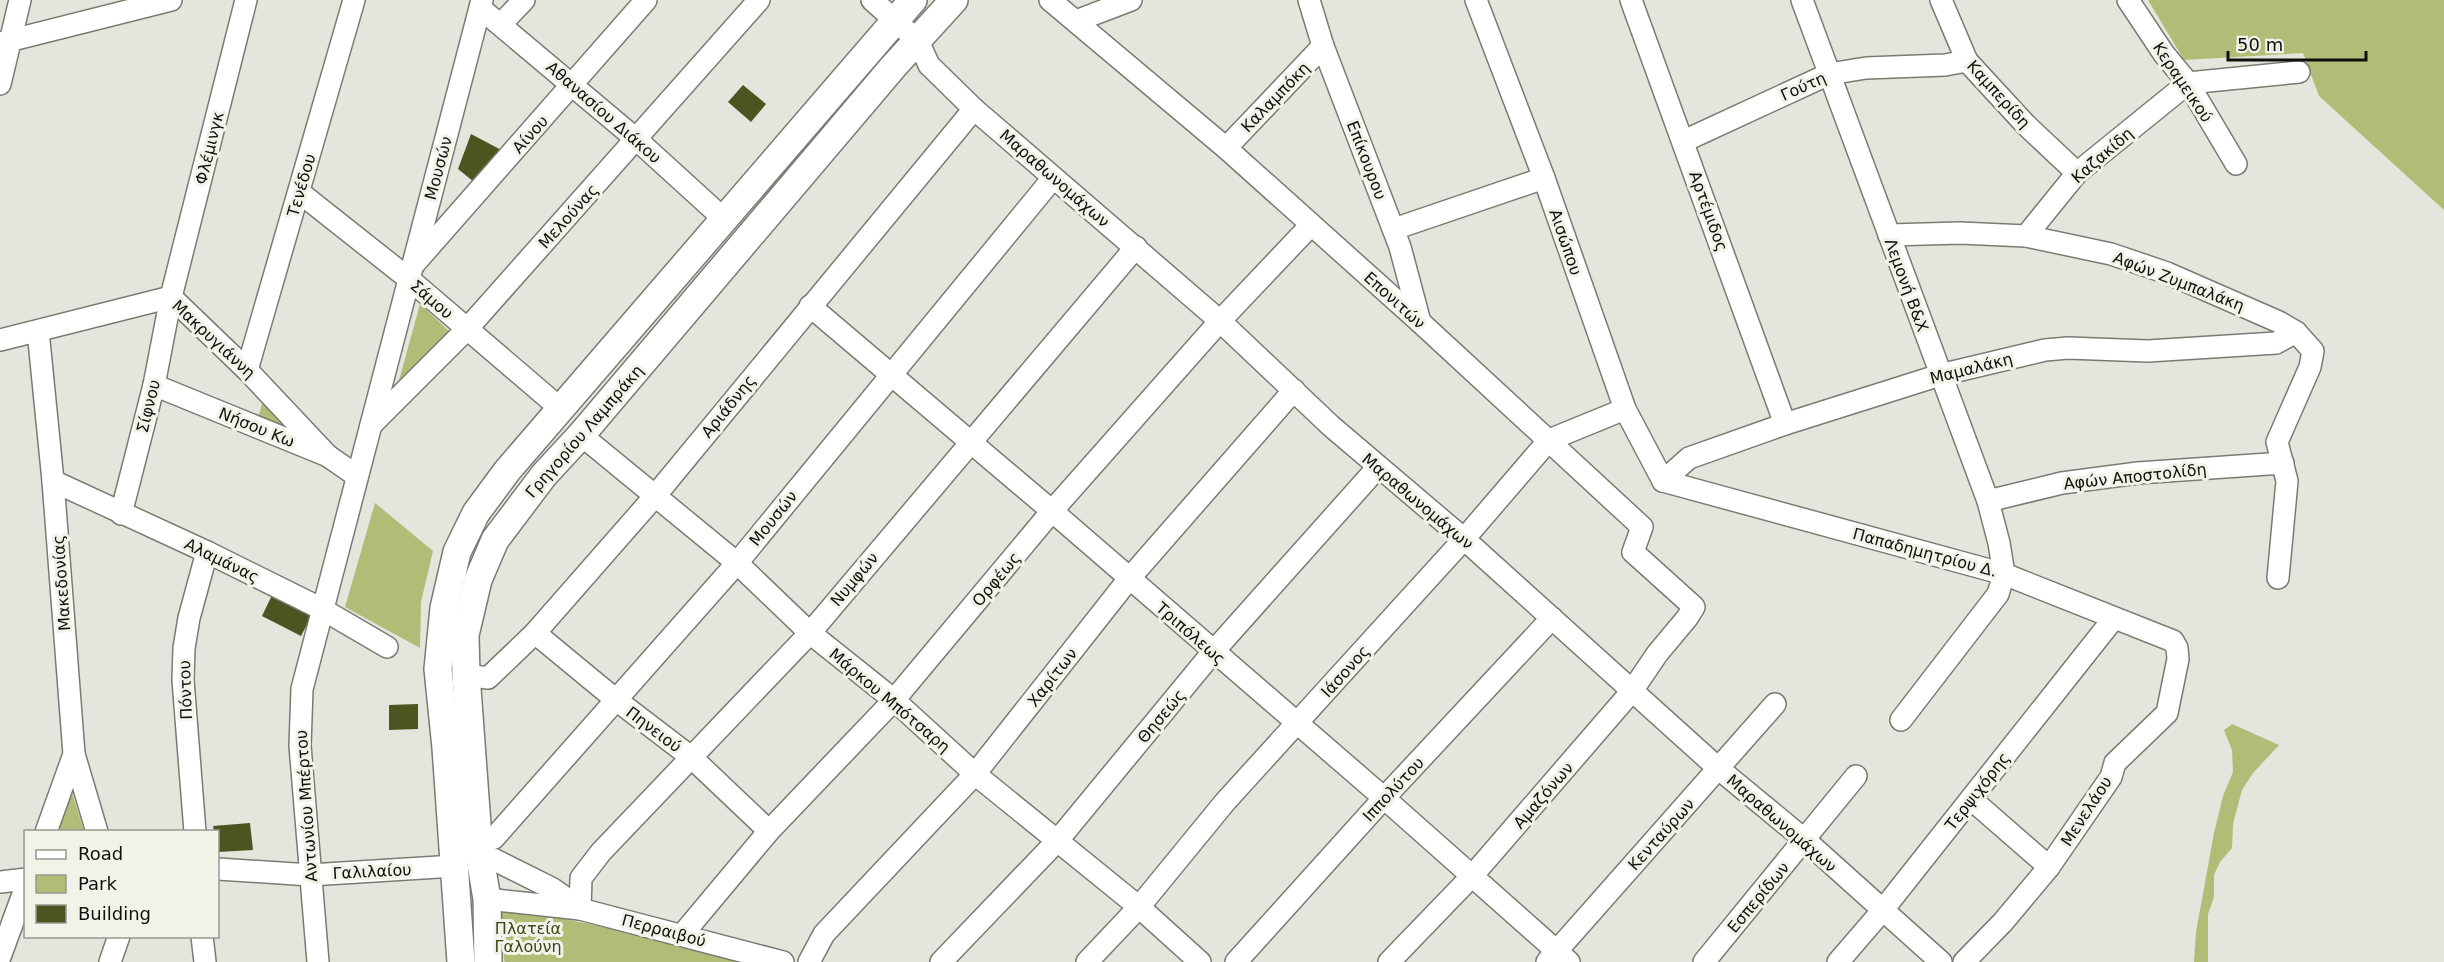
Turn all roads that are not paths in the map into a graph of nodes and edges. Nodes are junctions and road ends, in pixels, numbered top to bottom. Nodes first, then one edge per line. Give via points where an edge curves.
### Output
1 (20, 0) edge
2 (171, 0) edge
3 (246, 0) edge
4 (354, 0) edge
5 (524, 0) edge
6 (646, 0) edge
7 (759, 0) edge
8 (872, 0) edge
9 (913, 0) edge
10 (954, 0) edge
11 (1050, 0) edge
12 (1131, 0) edge
13 (1309, 0) edge
14 (1476, 0) edge
15 (1631, 0) edge
16 (1802, 0) edge
17 (1941, 0) edge
18 (2128, 0) edge
19 (481, 4) edge
20 (1076, 21) junction
21 (501, 24) junction
22 (906, 31) junction
23 (5, 42) edge
24 (1323, 46) junction
25 (1967, 61) junction
26 (2299, 72) dead end
27 (1829, 74) junction
28 (2188, 83) junction
29 (0, 84) edge
30 (573, 86) junction
31 (974, 109) junction
32 (636, 139) junction
33 (1684, 141) junction
34 (1226, 148) junction
35 (2236, 164) dead end
36 (2077, 173) junction
37 (1053, 178) junction
38 (1544, 178) junction
39 (299, 192) junction
40 (725, 220) junction
41 (1311, 225) junction
42 (1394, 229) junction
43 (1889, 235) junction
44 (2026, 236) junction
45 (1136, 247) junction
46 (410, 273) junction
47 (171, 297) junction
48 (810, 306) junction
49 (1220, 321) junction
50 (1420, 322) junction
51 (467, 329) junction
52 (38, 331) junction
53 (2296, 332) junction
54 (0, 340) edge
55 (247, 370) junction
56 (891, 375) junction
57 (1940, 375) junction
58 (154, 385) junction
59 (1294, 390) junction
60 (561, 409) junction
61 (1625, 409) junction
62 (1785, 424) junction
63 (370, 426) junction
64 (581, 435) junction
65 (1549, 440) junction
66 (970, 441) junction
67 (328, 456) junction
68 (2283, 463) junction
69 (1378, 467) junction
70 (357, 476) junction
71 (53, 481) junction
72 (1663, 481) junction
73 (655, 496) junction
74 (1988, 501) junction
75 (1052, 512) junction
76 (121, 513) junction
77 (1464, 539) junction
78 (207, 552) junction
79 (737, 563) junction
80 (2004, 574) junction
81 (2278, 578) dead end
82 (1128, 579) junction
83 (322, 609) junction
84 (1552, 618) junction
85 (1687, 618) joint
86 (2114, 618) junction
87 (535, 633) junction
88 (810, 633) junction
89 (387, 647) dead end
90 (2177, 648) joint
91 (1213, 652) junction
92 (466, 675) junction
93 (1632, 692) junction
94 (615, 699) junction
95 (894, 700) junction
96 (1774, 704) dead end
97 (1900, 720) dead end
98 (1298, 724) junction
99 (74, 754) junction
100 (691, 757) junction
101 (1719, 769) junction
102 (975, 774) junction
103 (1856, 776) dead end
104 (1384, 798) junction
105 (1971, 799) junction
106 (46, 830) edge
107 (97, 830) edge
108 (195, 830) edge
109 (768, 831) junction
110 (1058, 840) junction
111 (1805, 840) junction
112 (478, 844) junction
113 (455, 866) junction
114 (2049, 867) junction
115 (219, 869) edge
116 (310, 875) junction
117 (1473, 876) junction
118 (24, 879) edge
119 (0, 882) edge
120 (24, 891) edge
121 (487, 899) junction
122 (1139, 907) junction
123 (580, 909) junction
124 (1882, 911) junction
125 (682, 935) junction
126 (118, 938) edge
127 (202, 938) edge
128 (0, 957) edge
129 (1557, 958) edge
130 (110, 962) edge
131 (205, 962) edge
132 (318, 962) edge
133 (461, 962) edge
134 (488, 962) edge
135 (783, 962) edge
136 (809, 962) edge
137 (941, 962) edge
138 (1087, 962) edge
139 (1200, 962) edge
140 (1236, 962) edge
141 (1389, 962) edge
142 (1704, 962) edge
143 (1838, 962) edge
144 (1941, 962) edge
145 (1964, 962) edge

1 - 23 street
2 - 23 street
3 - 47 street, Φλέμινγκ
4 - 39 street, Τενέδου
5 - 21 street
6 - 30 street, Αίνου
7 - 32 street, Μελούνας
8 - 22 street
9 - 22 main road, Γρηγορίου Λαμπράκη
10 - 22 main road, Γρηγορίου Λαμπράκη
11 - 20 street, Επονιτών
12 - 20 street
13 - 24 street, Επίκουρου
14 - 38 street, Αισώπου
15 - 33 street, Αρτέμιδος
16 - 27 street, Λεμονή Β&Χ
17 - 25 street, Καμπερίδη
18 - 28 street, Κεραμεικού
19 - 21 street, Αθανασίου Διάκου
19 - 46 street, Μουσών
20 - 34 street, Επονιτών
21 - 30 street, Αθανασίου Διάκου
22 - 31 street, Μαραθωνομάχων via 929,65
22 - 40 main road, Γρηγορίου Λαμπράκη
22 - 64 main road, Γρηγορίου Λαμπράκη via 893,67
23 - 29 street
24 - 34 street, Καλαμπόκη
24 - 42 street, Επίκουρου
25 - 27 street, Γούτη
25 - 36 street, Καμπερίδη
26 - 28 street
27 - 33 street, Γούτη
27 - 43 street, Λεμονή Β&Χ
28 - 35 street, Κεραμεικού
28 - 36 street, Καζακίδη
30 - 32 street, Αθανασίου Διάκου
30 - 46 street, Αίνου
31 - 37 street, Μαραθωνομάχων
31 - 48 street, Αριάδνης
32 - 40 street, Αθανασίου Διάκου
32 - 51 street, Μελούνας
33 - 62 street, Αρτέμιδος
34 - 41 street, Επονιτών
36 - 44 street, Καζακίδη
37 - 45 street, Μαραθωνομάχων
37 - 56 street, Μουσών
38 - 42 street
38 - 61 street, Αισώπου
39 - 46 street, Σάμου
39 - 55 street, Τενέδου
40 - 60 main road, Γρηγορίου Λαμπράκη
41 - 49 street, Ορφέως
41 - 50 street, Επονιτών
42 - 50 street, Επίκουρου
43 - 44 street, Αφών Ζυμπαλάκη
43 - 57 street, Λεμονή Β&Χ
44 - 53 street, Αφών Ζυμπαλάκη via 2111,254 2167,273
45 - 49 street, Μαραθωνομάχων
45 - 66 street, Νυμφών
46 - 51 street, Σάμου
46 - 63 street, Μουσών
47 - 52 street, Μακρυγιάννη
47 - 55 street, Μακρυγιάννη
47 - 58 street, Σίφνου
48 - 56 street, Τριπόλεως
48 - 73 street, Αριάδνης
49 - 59 street, Μαραθωνομάχων
49 - 75 street, Ορφέως
50 - 65 street, Επονιτών
51 - 60 street, Σάμου
51 - 63 street, Μελούνας
52 - 54 street, Μακρυγιάννη
52 - 71 street, Μακεδονίας
53 - 57 street, Μαμαλάκη via 2276,343 2148,351 2045,350
53 - 68 street, Αφών Ζυμπαλάκη via 2313,351 2310,367 2277,442
55 - 67 street, Μακρυγιάννη
56 - 66 street, Τριπόλεως
56 - 79 street, Μουσών
57 - 62 street, Μαμαλάκη
57 - 74 street, Λεμονή Β&Χ
58 - 67 street, Νήσου Κω
58 - 76 street, Σίφνου
59 - 69 street, Μαραθωνομάχων
59 - 82 street, Χαρίτων
60 - 113 main road, Γρηγορίου Λαμπράκη via 476,513 453,566 438,669
61 - 65 street, Ιάσονος
61 - 72 street, Αισώπου
62 - 72 street, Μαμαλάκη via 1689,459
63 - 70 street, Μουσών
64 - 73 street, Μάρκου Μπότσαρη
64 - 92 main road, Γρηγορίου Λαμπράκη via 544,475 495,540 478,580 465,635
65 - 77 street, Ιάσονος
65 - 85 street, Επονιτών via 1642,527 1633,552 1694,607
66 - 75 street, Τριπόλεως
66 - 88 street, Νυμφών
67 - 70 street, Νήσου Κω
68 - 74 street, Αφών Αποστολίδη via 2138,473 2062,483
68 - 81 street via 2287,481
69 - 77 street, Μαραθωνομάχων
69 - 91 street, Θησεώς
70 - 83 street, Αντωνίου Μπέρτου
71 - 76 street, Αλαμάνας
71 - 99 street, Μακεδονίας
72 - 80 street, Παπαδημητρίου Δ.
73 - 79 street, Μάρκου Μπότσαρη
73 - 87 street, Αριάδνης
74 - 80 street, Λεμονή Β&Χ
75 - 82 street, Τριπόλεως
75 - 95 street, Ορφέως
76 - 78 street, Αλαμάνας
77 - 84 street, Μαραθωνομάχων
77 - 98 street, Ιάσονος
78 - 83 street, Αλαμάνας
78 - 108 street, Πόντου via 184,648
79 - 88 street, Μάρκου Μπότσαρη
79 - 94 street, Μουσών
80 - 86 street, Παπαδημητρίου Δ.
80 - 97 street via 1998,594
82 - 91 street, Τριπόλεως
82 - 102 street, Χαρίτων
83 - 89 street, Αλαμάνας
83 - 116 street, Αντωνίου Μπέρτου via 302,689 300,746
84 - 93 street, Μαραθωνομάχων
84 - 104 street, Ιππολύτου
85 - 93 street, Αμαζόνων
86 - 90 street, Παπαδημητρίου Δ. via 2174,641
86 - 105 street, Τερψιχόρης
87 - 92 street, Αριάδνης via 488,678
87 - 94 street, Πηνειού
88 - 95 street, Μάρκου Μπότσαρη
88 - 100 street, Νυμφών
90 - 114 street, Μενελάου via 2167,713 2115,763 2111,777
91 - 98 street, Τριπόλεως
91 - 110 street, Θησεώς
92 - 112 main road, Γρηγορίου Λαμπράκη
93 - 101 street, Μαραθωνομάχων
93 - 117 street, Αμαζόνων
94 - 100 street, Πηνειού
94 - 112 street, Μουσών via 494,838
95 - 102 street, Μάρκου Μπότσαρη
95 - 109 street, Ορφέως
96 - 101 street, Κενταύρων
98 - 104 street, Τριπόλεως
98 - 122 street, Ιάσονος via 1225,802
99 - 106 street, Μακεδονίας
99 - 107 street
100 - 109 street, Πηνειού
100 - 123 street, Νυμφών via 581,878
101 - 111 street, Μαραθωνομάχων
101 - 129 street, Κενταύρων
102 - 110 street, Μάρκου Μπότσαρη
102 - 136 street, Χαρίτων via 824,934
103 - 111 street, Εσπερίδων
104 - 117 street, Τριπόλεως
104 - 140 street, Ιππολύτου
105 - 114 street
105 - 124 street, Τερψιχόρης
109 - 125 street, Ορφέως
110 - 122 street, Μάρκου Μπότσαρη
110 - 137 street, Θησεώς
111 - 124 street, Μαραθωνομάχων
111 - 142 street, Εσπερίδων
112 - 121 main road, Γρηγορίου Λαμπράκη
112 - 123 street, Περραιβού
113 - 116 street, Γαλιλαίου
113 - 133 main road, Γρηγορίου Λαμπράκη
114 - 145 street, Μενελάου
115 - 116 street, Γαλιλαίου
116 - 132 street, Αντωνίου Μπέρτου
117 - 129 street, Τριπόλεως
117 - 141 street, Αμαζόνων
118 - 119 street
120 - 128 street
121 - 123 street, Περραιβού
121 - 134 main road, Γρηγορίου Λαμπράκη
122 - 138 street, Ιάσονος
122 - 139 street, Μάρκου Μπότσαρη
123 - 125 street, Περραιβού
124 - 143 street, Τερψιχόρης
124 - 144 street, Μαραθωνομάχων
125 - 135 street, Περραιβού
126 - 130 street
127 - 131 street

